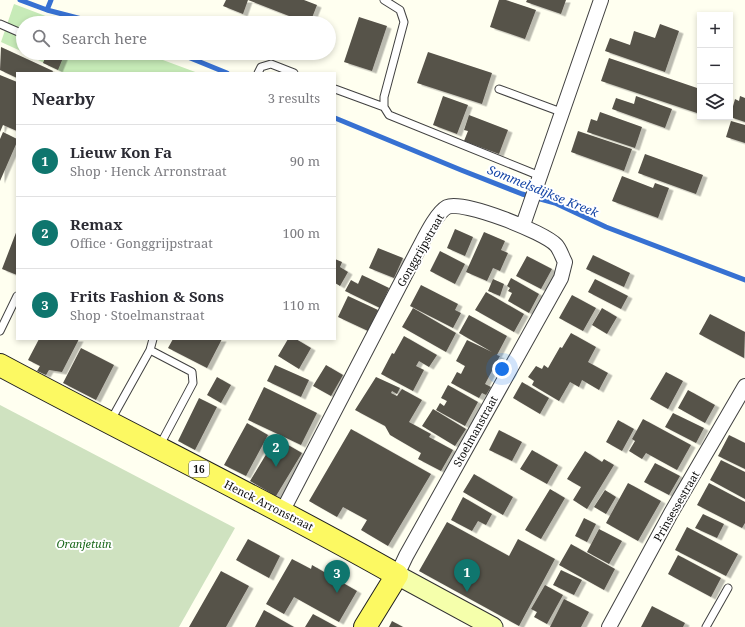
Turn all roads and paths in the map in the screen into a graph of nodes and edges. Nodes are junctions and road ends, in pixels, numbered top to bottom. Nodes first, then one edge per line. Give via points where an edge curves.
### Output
1 (384, 0) edge
2 (600, 0) edge
3 (0, 24) edge
4 (16, 31) edge
5 (258, 72) edge
6 (291, 72) edge
7 (499, 88) dead end
8 (336, 89) edge
9 (384, 107) junction
10 (561, 112) junction
11 (539, 178) junction
12 (523, 225) junction
13 (16, 298) edge
14 (0, 331) edge
15 (153, 340) edge
16 (150, 350) junction
17 (0, 365) edge
18 (745, 386) edge
19 (110, 424) junction
20 (158, 449) junction
21 (282, 512) junction
22 (397, 575) junction
23 (728, 588) dead end
24 (365, 627) edge
25 (493, 627) edge
26 (609, 627) edge
27 (706, 627) edge

1 - 9 lane via 400,10 404,22 384,96
2 - 10 street
3 - 4 lane
5 - 6 lane via 261,67 271,64
7 - 10 lane
8 - 9 lane
9 - 11 lane via 389,115
10 - 11 street
11 - 12 street
12 - 21 street, Gonggrijpstraat via 463,206 448,207 439,213
12 - 22 street, Stoelmanstraat via 556,245 565,262 561,278
13 - 14 lane
15 - 16 lane
16 - 19 lane
16 - 20 lane via 192,372 194,377
17 - 19 main road, Henck Arronstraat / 16
18 - 26 street, Prinsessestraat via 671,513
19 - 20 main road, Henck Arronstraat / 16
20 - 21 main road, Henck Arronstraat / 16
21 - 22 main road, Henck Arronstraat / 16
22 - 24 main road, Stoelmanstraat
22 - 25 main road, Henck Arronstraat
23 - 27 lane

